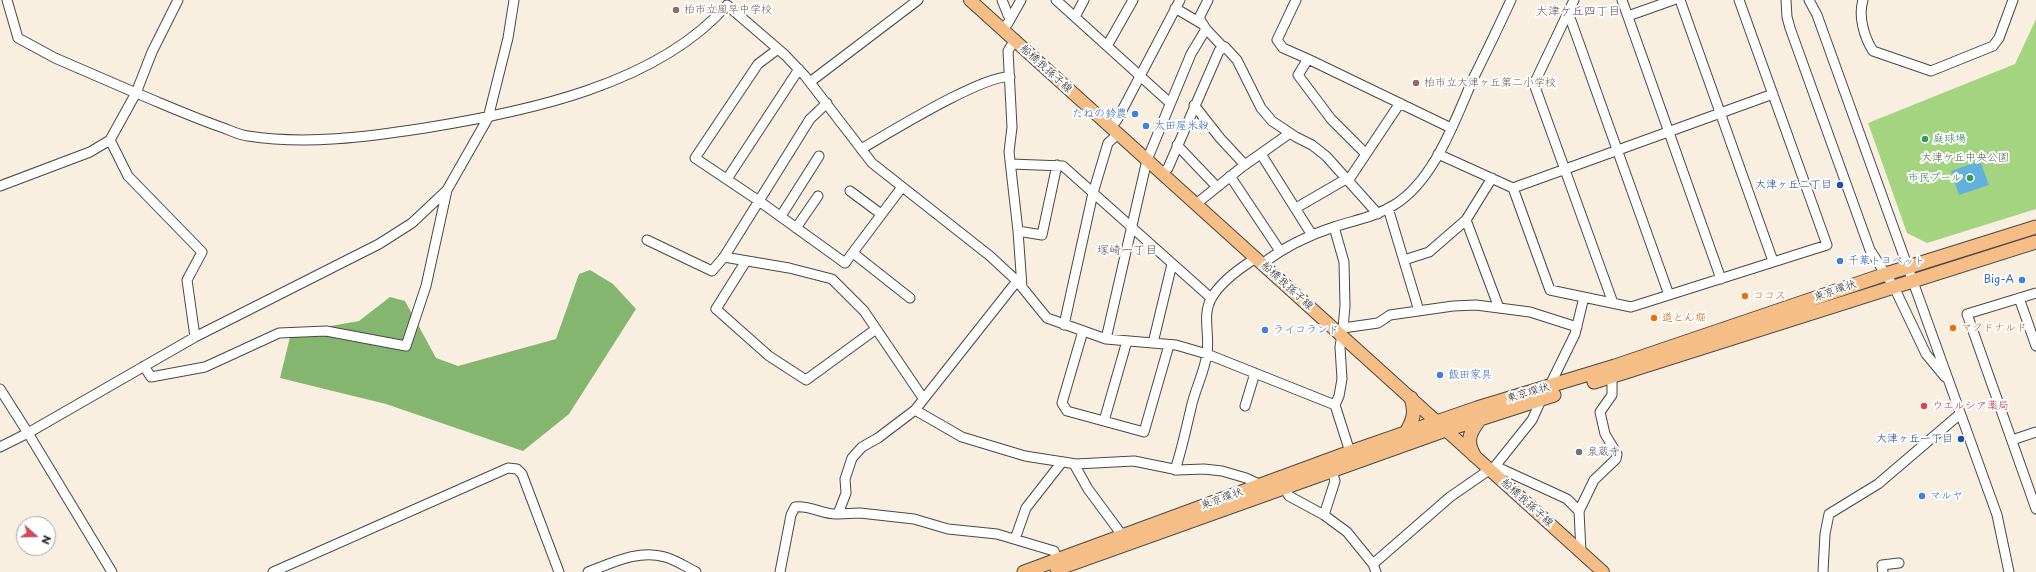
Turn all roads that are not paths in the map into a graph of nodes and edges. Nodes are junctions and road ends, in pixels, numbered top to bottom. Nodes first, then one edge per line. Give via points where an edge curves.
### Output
1 (7, 0) edge
2 (178, 0) edge
3 (514, 0) edge
4 (918, 0) edge
5 (970, 0) edge
6 (1002, 0) edge
7 (1021, 0) edge
8 (1056, 0) edge
9 (1084, 0) edge
10 (1133, 0) edge
11 (1180, 0) edge
12 (1208, 0) edge
13 (1296, 0) edge
14 (1511, 0) edge
15 (1574, 0) edge
16 (1622, 0) edge
17 (1673, 0) edge
18 (1680, 0) edge
19 (1739, 0) edge
20 (1786, 0) edge
21 (1809, 0) edge
22 (1863, 0) edge
23 (2013, 0) edge
24 (1175, 8) junction
25 (1568, 12) junction
26 (1628, 16) junction
27 (1011, 17) junction
28 (1075, 17) junction
29 (1204, 27) junction
30 (1002, 30) junction
31 (1014, 41) junction
32 (1107, 46) junction
33 (1223, 48) junction
34 (778, 49) junction
35 (1308, 59) junction
36 (799, 69) junction
37 (1139, 76) junction
38 (1010, 77) junction
39 (810, 82) junction
40 (136, 93) junction
41 (1773, 94) junction
42 (827, 103) junction
43 (1170, 103) junction
44 (1400, 103) junction
45 (1194, 105) junction
46 (1721, 114) junction
47 (488, 118) junction
48 (1451, 128) junction
49 (1114, 130) junction
50 (1669, 132) junction
51 (1290, 133) junction
52 (110, 140) junction
53 (1178, 145) junction
54 (861, 149) junction
55 (1618, 150) junction
56 (1261, 154) junction
57 (1366, 154) junction
58 (1438, 154) junction
59 (819, 156) dead end
60 (1147, 160) junction
61 (1011, 164) junction
62 (1057, 165) junction
63 (1245, 165) junction
64 (1566, 169) junction
65 (1162, 174) junction
66 (1230, 176) junction
67 (1492, 178) junction
68 (727, 179) junction
69 (1347, 180) junction
70 (0, 186) edge
71 (902, 187) junction
72 (1217, 187) junction
73 (1513, 188) junction
74 (447, 190) junction
75 (850, 191) dead end
76 (1093, 193) junction
77 (818, 196) dead end
78 (759, 200) junction
79 (1196, 204) junction
80 (1296, 208) junction
81 (1388, 208) junction
82 (881, 214) junction
83 (1378, 214) junction
84 (780, 216) junction
85 (1466, 220) junction
86 (1132, 227) junction
87 (1334, 227) junction
88 (2036, 227) edge
89 (796, 228) junction
90 (1018, 231) junction
91 (1312, 235) junction
92 (647, 240) dead end
93 (2036, 242) edge
94 (1280, 251) junction
95 (853, 253) junction
96 (724, 257) junction
97 (1404, 260) junction
98 (746, 261) junction
99 (1259, 261) junction
100 (1773, 261) junction
101 (1172, 264) junction
102 (1907, 267) junction
103 (1886, 274) junction
104 (1721, 279) junction
105 (1912, 281) junction
106 (1019, 284) junction
107 (1894, 287) junction
108 (2036, 292) edge
109 (1669, 295) junction
110 (1584, 297) junction
111 (910, 298) dead end
112 (1211, 298) junction
113 (2019, 298) junction
114 (1613, 303) junction
115 (1499, 308) junction
116 (1420, 311) junction
117 (1064, 325) junction
118 (1577, 327) junction
119 (876, 329) junction
120 (1083, 332) junction
121 (1343, 332) junction
122 (195, 337) junction
123 (1106, 339) junction
124 (1127, 341) junction
125 (1153, 343) junction
126 (1169, 345) junction
127 (2036, 346) edge
128 (1207, 354) junction
129 (144, 366) junction
130 (1255, 372) junction
131 (1612, 377) junction
132 (1950, 384) junction
133 (0, 390) edge
134 (1546, 393) junction
135 (923, 398) junction
136 (1411, 398) junction
137 (1335, 404) junction
138 (1245, 406) dead end
139 (915, 410) junction
140 (1960, 414) junction
141 (1480, 419) junction
142 (1104, 421) junction
143 (1442, 426) junction
144 (2036, 432) edge
145 (28, 433) junction
146 (1406, 433) junction
147 (2012, 440) junction
148 (0, 447) edge
149 (1350, 452) junction
150 (1474, 455) junction
151 (1062, 462) junction
152 (1074, 464) junction
153 (1492, 469) junction
154 (1175, 470) junction
155 (1332, 472) junction
156 (1261, 485) junction
157 (1285, 489) junction
158 (2036, 509) edge
159 (1579, 511) junction
160 (838, 514) junction
161 (1324, 515) junction
162 (1122, 535) junction
163 (1015, 539) junction
164 (1581, 552) junction
165 (1057, 560) junction
166 (1899, 563) dead end
167 (290, 568) edge
168 (1374, 568) edge
169 (112, 572) edge
170 (273, 572) edge
171 (559, 572) edge
172 (588, 572) edge
173 (696, 572) edge
174 (780, 572) edge
175 (1024, 572) edge
176 (1050, 572) edge
177 (1603, 572) edge
178 (1823, 572) edge
179 (1883, 572) edge
180 (2009, 572) edge

1 - 40 street via 18,38 55,58
2 - 40 street via 152,52
3 - 47 street via 508,38
4 - 39 street
5 - 30 main road, 船橋我孫子線
6 - 27 street
7 - 27 street
8 - 28 street
9 - 28 street
10 - 32 street
11 - 24 street
12 - 29 street via 1199,18
13 - 35 street via 1277,40 1283,48
14 - 48 street
15 - 25 street
16 - 26 street
17 - 26 street
18 - 46 street
19 - 41 street
20 - 103 street via 1790,28 1870,250
21 - 102 street via 1817,14
22 - 23 street via 1861,6 1864,33 1873,51 1931,71 1993,46 1999,38
24 - 29 street
24 - 37 street
25 - 55 street
25 - 64 street via 1534,84
26 - 50 street
27 - 30 street
28 - 32 street
29 - 33 street
29 - 43 street
30 - 31 main road, 船橋我孫子線
31 - 38 street via 1008,51
31 - 49 main road, 船橋我孫子線
32 - 37 street
33 - 45 street via 1219,51
33 - 51 street via 1225,47 1237,60 1261,108 1272,121
34 - 36 street
34 - 47 street via 727,5 700,32 660,58 623,76 555,101
34 - 68 street via 758,64 695,158
35 - 44 street
35 - 57 street via 1298,75 1331,119
36 - 39 street
36 - 68 street
37 - 43 street
37 - 49 street
38 - 54 street via 1003,76 964,91
38 - 61 street
39 - 42 street
40 - 47 street via 247,136 301,140 383,135
40 - 52 street
41 - 46 street
41 - 100 street via 1826,245
42 - 54 street
42 - 78 street via 810,119
43 - 60 street
44 - 48 street
44 - 57 street
45 - 53 street
45 - 63 street
46 - 50 street
46 - 100 street
47 - 74 street
48 - 58 street
49 - 60 main road, 船橋我孫子線
49 - 76 street
50 - 55 street
50 - 104 street
51 - 56 street
51 - 69 street via 1312,144
52 - 70 street via 90,152
52 - 122 street via 128,176 202,252 186,280
53 - 65 street via 1168,168
53 - 72 street
54 - 71 street via 872,163
55 - 64 street
55 - 109 street
56 - 63 street
56 - 80 street
57 - 69 street
58 - 67 street
58 - 81 street via 1419,182
59 - 84 street
60 - 65 main road, 船橋我孫子線
60 - 86 street
61 - 62 street
61 - 90 street
62 - 76 street via 1063,166
62 - 90 street via 1042,235
63 - 66 street
64 - 73 street
64 - 114 street
65 - 79 main road, 船橋我孫子線
66 - 72 street
66 - 94 street
67 - 73 street
67 - 85 street
68 - 78 street
69 - 80 street
69 - 83 street
71 - 82 street
71 - 106 street via 990,256
72 - 79 street
73 - 110 street via 1550,290
74 - 122 street via 412,223 379,244
74 - 129 street via 426,286 406,346 326,331 278,333 205,367 151,377
75 - 82 street
76 - 86 street
76 - 117 street
77 - 89 street
78 - 84 street
78 - 96 street
79 - 99 main road, 船橋我孫子線
80 - 91 street
81 - 83 street
81 - 97 street
82 - 95 street
83 - 87 street
84 - 89 street
85 - 97 street via 1429,252
85 - 115 street
86 - 101 street
86 - 123 street
87 - 91 street
87 - 121 street via 1344,262
88 - 102 highway, 東京環状
89 - 95 street via 845,264
90 - 106 street
91 - 94 street
92 - 96 street via 712,271
93 - 105 highway, 東京環状
94 - 99 street
95 - 111 street
96 - 98 street
97 - 116 street
98 - 119 street via 832,279 864,311
98 - 119 street via 716,309 768,356 806,380
99 - 112 street via 1229,279
99 - 121 main road, 船橋我孫子線
100 - 104 street
101 - 112 street
101 - 125 street
102 - 103 highway, 東京環状
102 - 105 street
103 - 107 street
103 - 134 highway, 東京環状
104 - 109 street
105 - 107 highway, 東京環状
105 - 132 street
106 - 117 street via 1047,318
106 - 135 street
107 - 131 highway, 東京環状
107 - 132 street via 1926,354
108 - 113 street
109 - 114 street via 1631,307
110 - 114 street
110 - 118 street
112 - 128 street via 1206,310 1209,338
113 - 127 street
113 - 147 street via 1967,314
115 - 116 street via 1453,306
115 - 118 street via 1530,312
116 - 121 street via 1390,315 1378,323
117 - 120 street
118 - 134 street
119 - 135 street
120 - 123 street
120 - 142 street via 1062,403 1067,412
121 - 136 main road, 船橋我孫子線
121 - 137 street via 1340,347 1342,379
122 - 129 street
123 - 124 street
124 - 125 street
124 - 142 street
125 - 126 street
126 - 128 street
126 - 142 street via 1144,432
128 - 130 street
128 - 154 street
129 - 145 street
130 - 137 street
130 - 138 street
131 - 134 highway, 東京環状
131 - 159 street via 1612,395 1600,412 1605,434 1617,454 1616,459 1594,480
132 - 140 street
133 - 145 street
134 - 141 highway, 東京環状
134 - 143 highway, 東京環状
134 - 153 street via 1532,420
135 - 139 street
136 - 143 main road, 船橋我孫子線
136 - 146 highway via 1415,410 1414,417
137 - 149 street
139 - 151 street via 973,442 1025,456
139 - 160 street via 862,447 852,458 845,479 846,493
140 - 178 street via 1878,484 1829,514
140 - 180 street via 1997,515
141 - 143 highway, 東京環状
141 - 150 highway via 1468,441
143 - 146 highway, 東京環状
143 - 150 main road, 船橋我孫子線
143 - 155 highway, 東京環状
144 - 147 street
145 - 148 street
145 - 169 street
146 - 149 highway, 東京環状
147 - 158 street
149 - 156 highway, 東京環状
150 - 153 main road, 船橋我孫子線
151 - 152 street
151 - 163 street via 1026,508
152 - 154 street via 1134,461
152 - 162 street via 1088,489
153 - 159 street via 1567,499
153 - 164 main road, 船橋我孫子線
153 - 168 street via 1445,501
154 - 156 street via 1222,471
155 - 157 highway, 東京環状
155 - 161 street via 1335,481
156 - 162 highway, 東京環状
157 - 161 street via 1289,496
157 - 176 highway, 東京環状
159 - 164 street
160 - 163 street via 898,516 948,529 997,534
160 - 174 street via 829,515 815,508 795,507 791,515
161 - 168 street via 1347,532
162 - 165 highway, 東京環状
163 - 165 street via 1054,551
164 - 177 main road, 船橋我孫子線
165 - 175 highway, 東京環状
166 - 179 street via 1882,564
167 - 170 street
167 - 171 street via 508,468 513,468 522,474
172 - 173 street via 644,554 667,557

